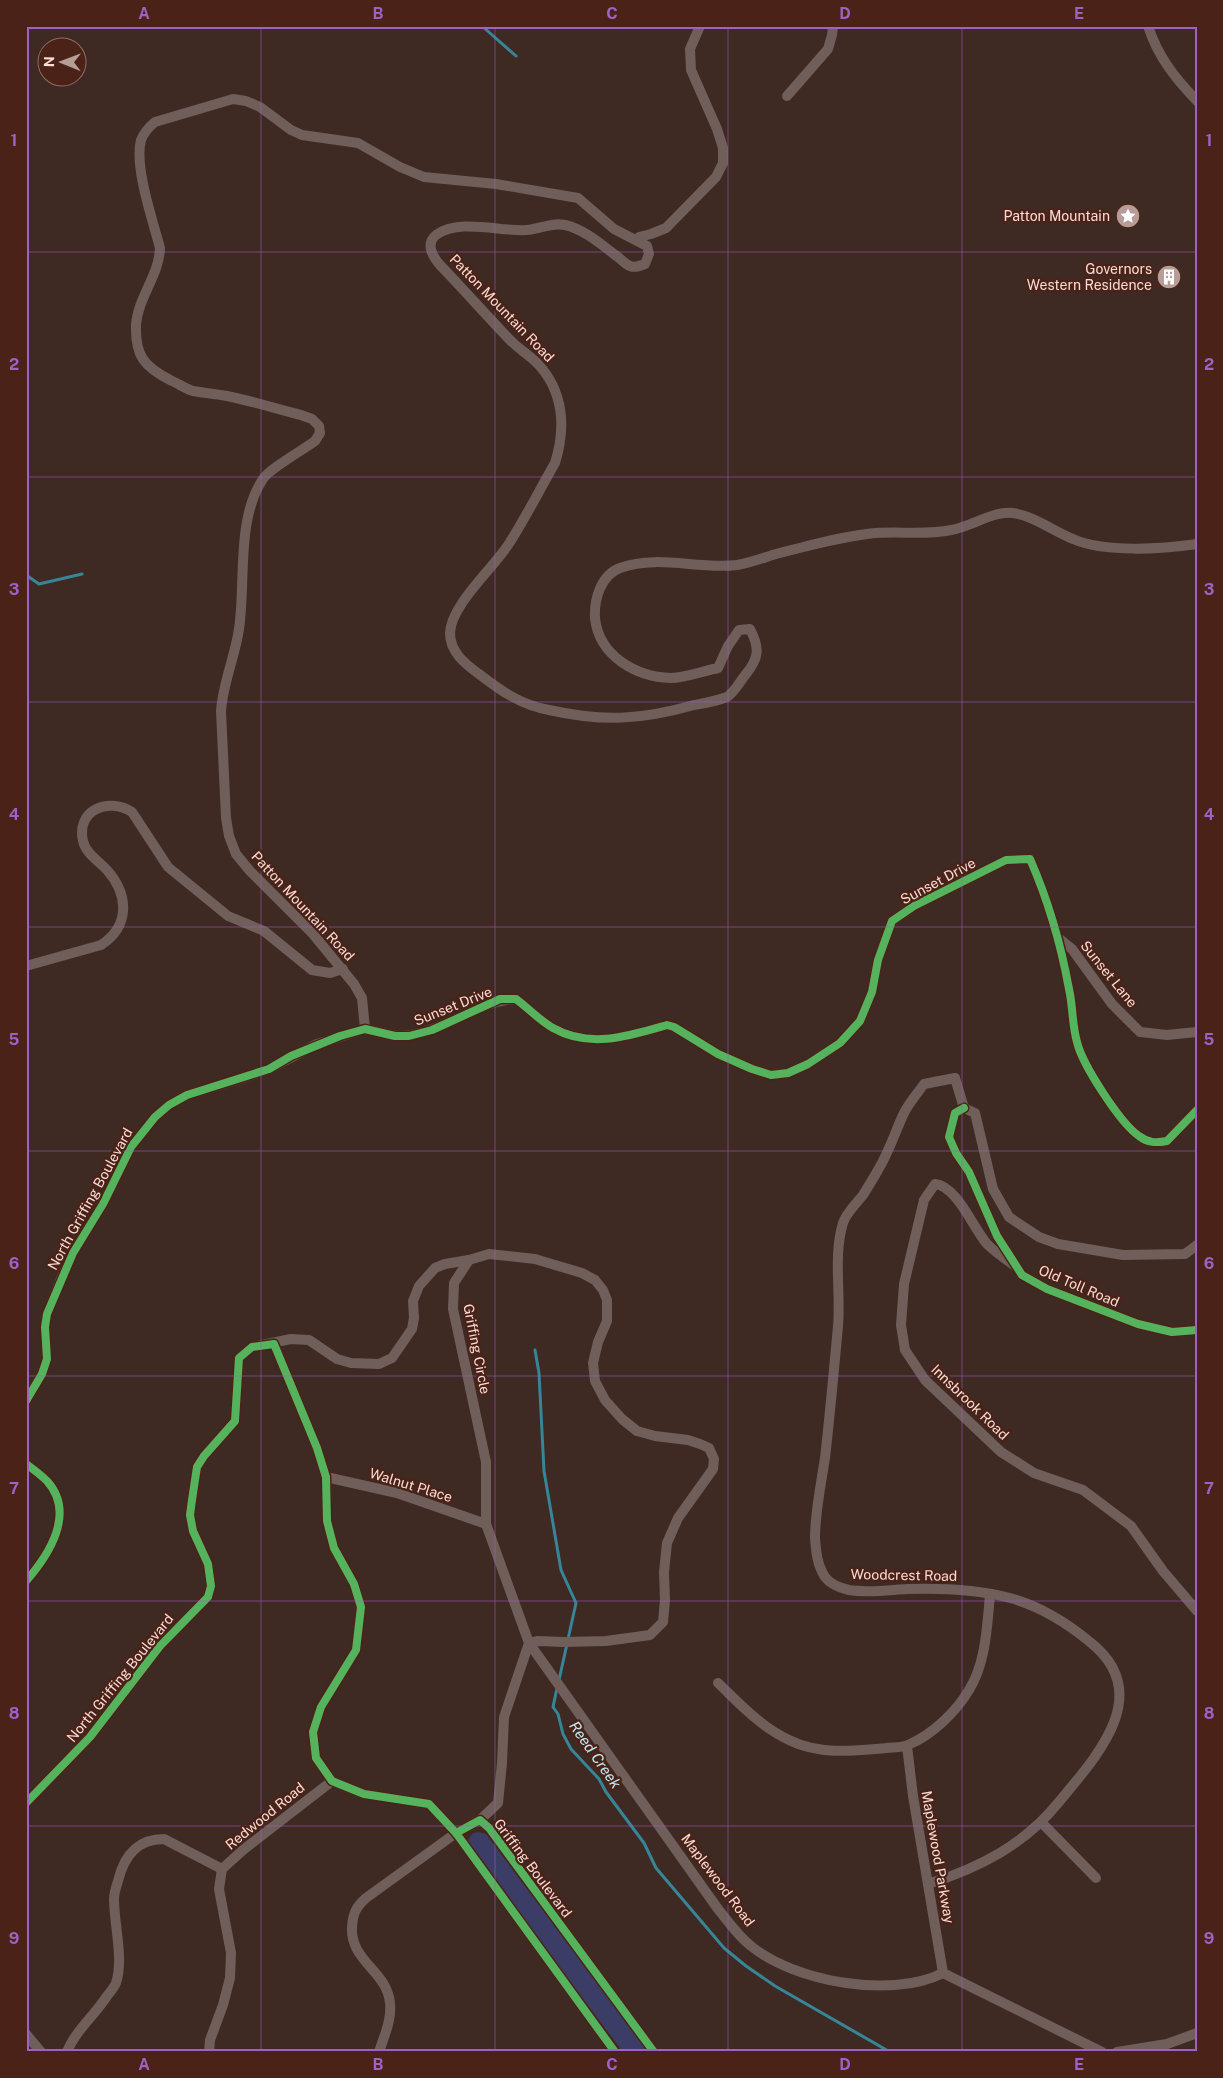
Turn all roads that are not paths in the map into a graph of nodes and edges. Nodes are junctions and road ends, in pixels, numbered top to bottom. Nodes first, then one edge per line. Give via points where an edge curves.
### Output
1 (700, 26) edge
2 (832, 26) edge
3 (1148, 26) edge
4 (787, 96) dead end
5 (1197, 102) edge
6 (637, 240) junction
7 (1197, 544) edge
8 (1057, 937) junction
9 (26, 966) edge
10 (343, 969) junction
11 (365, 1029) junction
12 (1197, 1032) edge
13 (964, 1108) junction
14 (1197, 1110) edge
15 (1197, 1245) edge
16 (469, 1260) junction
17 (1018, 1268) junction
18 (1197, 1330) edge
19 (274, 1344) junction
20 (26, 1401) edge
21 (26, 1464) edge
22 (326, 1478) junction
23 (486, 1524) junction
24 (26, 1581) edge
25 (990, 1594) junction
26 (1197, 1611) edge
27 (529, 1643) junction
28 (718, 1684) dead end
29 (907, 1746) junction
30 (332, 1781) junction
31 (26, 1803) edge
32 (480, 1820) junction
33 (1042, 1823) junction
34 (456, 1833) junction
35 (222, 1869) junction
36 (1096, 1878) dead end
37 (928, 1884) junction
38 (943, 1972) junction
39 (1197, 2033) edge
40 (26, 2034) edge
41 (41, 2052) edge
42 (67, 2052) edge
43 (209, 2052) edge
44 (379, 2052) edge
45 (616, 2052) edge
46 (654, 2052) edge
47 (1102, 2052) edge
48 (1117, 2052) edge

1 - 6 street via 690,49 690,65 721,142 723,163 716,177 666,228 639,236
2 - 4 street via 828,49
3 - 5 street via 1164,64
6 - 7 street, Patton Mountain Road via 647,246 649,254 645,264 634,267 583,232 565,225 527,230 457,228 434,237 430,248 447,272 514,344 536,361 550,378 558,396 562,428 554,463 510,544 466,598 450,630 457,654 465,664 506,695 549,710 608,718 664,714 729,696 756,661 756,640 750,630 739,630 718,668 672,678 646,674 627,666 604,645 595,620 601,583 610,573 642,562 738,564 868,534 952,530 1012,513 1075,540 1114,548 1173,548
6 - 10 street, Patton Mountain Road via 614,229 578,198 496,184 424,177 400,168 358,143 302,135 260,106 246,101 233,99 155,122 142,139 142,177 160,248 156,272 136,322 140,356 155,373 191,390 302,415 319,426 320,433 315,441 264,477 254,495 244,538 239,630 222,693 221,711 226,818 236,854
8 - 11 street, Sunset Drive via 1030,858 1006,860 914,906 892,921 878,960 872,992 860,1021 840,1043 788,1073 771,1075 752,1069 718,1054 674,1027 600,1040 576,1037 554,1029 516,999 500,999 432,1030 410,1036
8 - 12 street, Sunset Lane via 1072,949 1112,1004 1140,1032 1167,1035
8 - 14 street, Sunset Drive via 1077,1042 1092,1078 1123,1119 1138,1136 1153,1143 1167,1141
9 - 10 street via 101,946 120,927 123,910 117,884 89,853 81,834 91,812 113,805 123,806 132,812 168,867 228,916 264,931 312,970 324,973
10 - 11 street, Patton Mountain Road via 362,998
11 - 20 street, North Griffing Boulevard via 317,1044 269,1069 188,1095 155,1117 131,1147 104,1204 73,1253 61,1279 46,1321 47,1359
13 - 15 street via 974,1113 993,1189 1009,1218 1039,1237 1058,1244 1123,1255 1185,1254
13 - 17 street, Old Toll Road via 954,1113 949,1136 997,1236
13 - 25 street, Woodcrest Road via 955,1078 924,1084 905,1111 883,1161 844,1219 840,1238 839,1314 815,1536 817,1560 825,1577 835,1586 852,1591 934,1588
16 - 19 street, North Griffing Boulevard via 435,1268 418,1286 413,1301 412,1329 392,1358 380,1364 337,1359 309,1340 291,1339
16 - 23 street, Griffing Circle via 454,1283 452,1309 486,1462
16 - 27 street via 489,1254 535,1259 595,1280 607,1300 607,1321 593,1363 595,1381 604,1400 637,1431 694,1442 709,1448 714,1459 713,1469 678,1518 667,1543 663,1622 650,1635 606,1642
17 - 18 street, Old Toll Road via 1022,1275 1047,1289 1138,1324 1172,1332
17 - 26 street, Innsbrook Road via 986,1243 948,1190 935,1184 924,1200 904,1284 901,1326 905,1350 926,1380 1001,1452 1034,1473 1083,1490 1131,1526
19 - 22 street
19 - 31 street, North Griffing Boulevard via 252,1347 239,1358 235,1421 197,1466 190,1515 193,1531 208,1564 211,1586 208,1597 160,1646 90,1737
21 - 24 street via 48,1482 57,1498 60,1515 55,1539 43,1563
22 - 23 street, Walnut Place via 396,1493
22 - 30 street via 327,1521 334,1548 354,1584 361,1607 356,1650 321,1707 313,1732 316,1758
23 - 27 street, Griffing Circle
25 - 29 street via 985,1637 970,1689 940,1724
25 - 33 street, Woodcrest Road via 1031,1606 1077,1631 1110,1662 1116,1678 1120,1696 1115,1723 1079,1777
27 - 32 street via 504,1717 498,1803
27 - 38 street, Maplewood Road via 718,1909 751,1946 789,1968 842,1983 887,1985 928,1980
28 - 29 street via 756,1719 790,1741 850,1752
29 - 37 street, Maplewood Parkway
30 - 34 street via 364,1794 429,1804
30 - 35 street, Redwood Road
32 - 34 street, Griffing Boulevard
32 - 46 street, Griffing Boulevard
33 - 36 street
33 - 37 street, Woodcrest Road via 1013,1846 981,1864
34 - 44 street, Griffing Boulevard via 356,1908 351,1938 358,1953 375,1970 386,1988 390,2004 389,2022
34 - 45 street
35 - 42 street via 164,1839 154,1839 130,1852 121,1867 114,1897 118,1958 116,1984 70,2043
35 - 43 street, Redwood Road via 218,1889 231,1953 230,1978
37 - 38 street, Maplewood Parkway
38 - 47 street
39 - 48 street via 1168,2044
40 - 41 street

